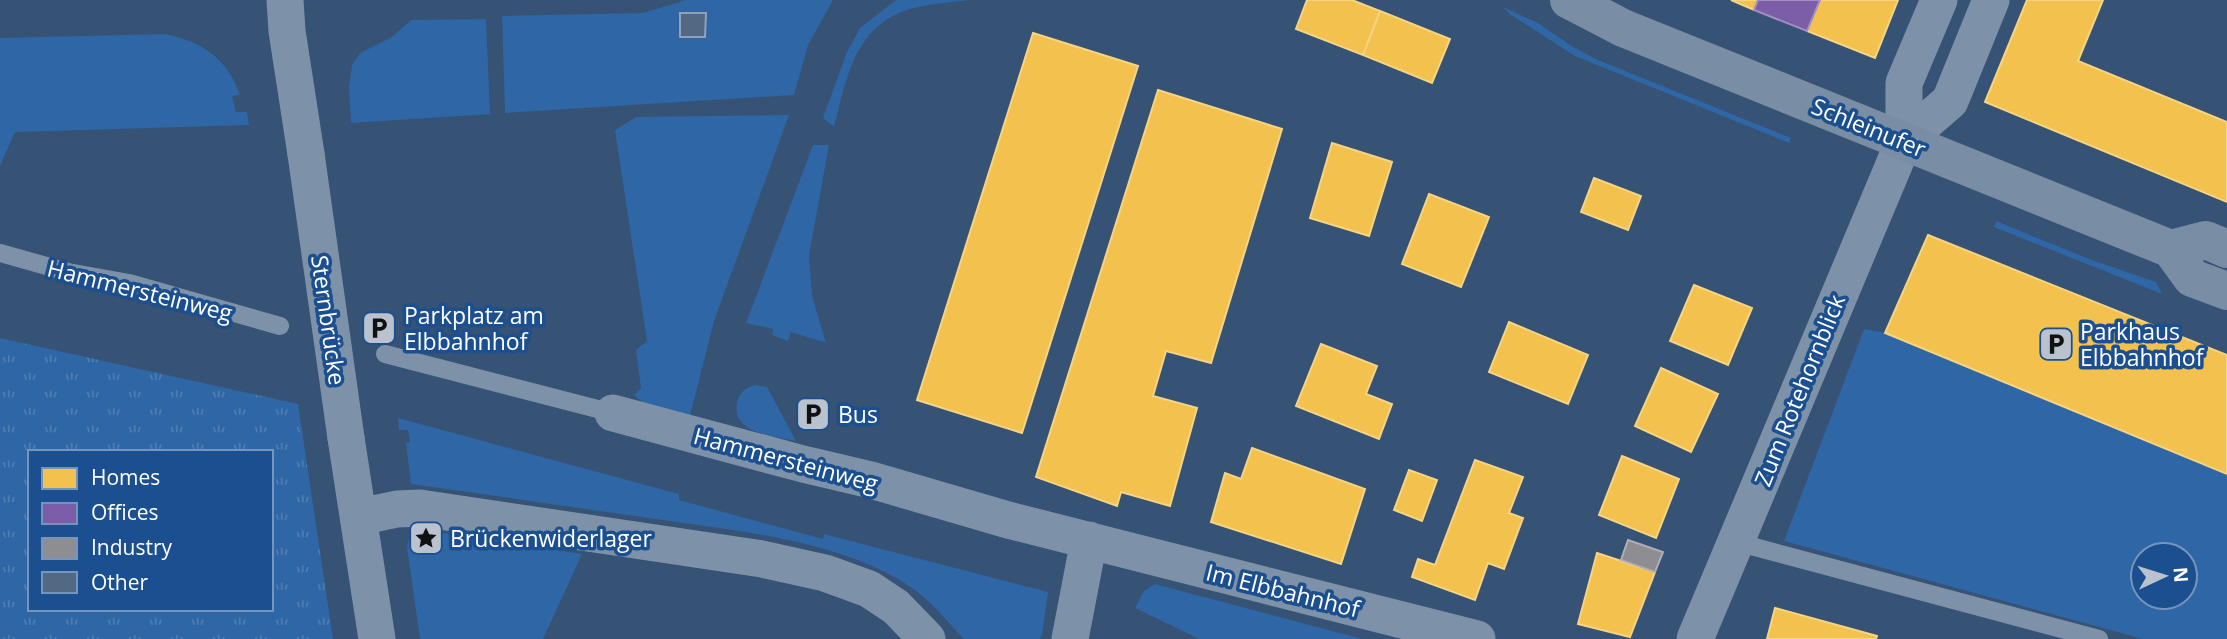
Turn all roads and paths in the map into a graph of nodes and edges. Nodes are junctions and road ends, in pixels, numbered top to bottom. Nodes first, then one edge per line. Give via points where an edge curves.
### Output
1 (285, 0) edge
2 (1569, 0) edge
3 (1938, 0) edge
4 (1991, 0) edge
5 (1904, 141) junction
6 (2171, 248) junction
7 (2227, 249) edge
8 (0, 253) edge
9 (2227, 291) edge
10 (280, 326) dead end
11 (386, 354) dead end
12 (613, 413) joint
13 (359, 517) junction
14 (1089, 540) junction
15 (1735, 542) junction
16 (376, 639) edge
17 (927, 639) edge
18 (1070, 639) edge
19 (1477, 639) edge
20 (1695, 639) edge
21 (2099, 639) edge

1 - 13 street, Sternbrücke, bridge
2 - 5 main road, Schleinufer via 1623,28
3 - 5 street via 1903,83
4 - 5 street via 1950,101
5 - 6 main road, Schleinufer
5 - 15 street, Zum Rotehornblick
6 - 7 main road via 2206,240
6 - 9 main road via 2192,278
8 - 10 lane, Hammersteinweg via 129,283
11 - 12 lane, Hammersteinweg
12 - 14 street, Hammersteinweg
13 - 16 street, Sternbrücke
13 - 17 street via 420,508 762,559 825,573 869,589 897,607
14 - 18 street
14 - 19 street, Im Elbbahnhof
15 - 20 street, Zum Rotehornblick
15 - 21 lane

